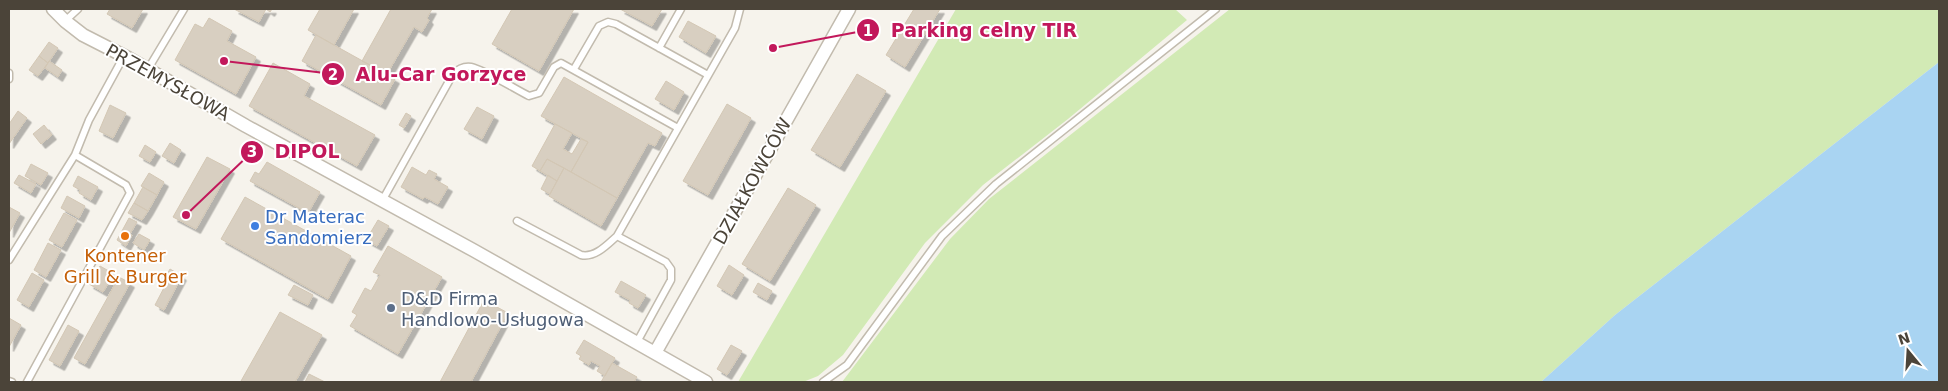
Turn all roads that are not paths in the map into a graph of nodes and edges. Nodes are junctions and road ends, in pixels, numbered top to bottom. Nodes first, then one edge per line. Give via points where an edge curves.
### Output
1 (53, 9) edge
2 (78, 9) edge
3 (184, 9) edge
4 (681, 9) edge
5 (740, 9) edge
6 (849, 9) edge
7 (1216, 9) edge
8 (65, 21) junction
9 (659, 48) junction
10 (124, 56) junction
11 (148, 69) junction
12 (574, 69) junction
13 (9, 73) edge
14 (708, 75) junction
15 (9, 79) edge
16 (678, 128) junction
17 (75, 154) junction
18 (382, 201) junction
19 (517, 221) dead end
20 (617, 236) junction
21 (9, 260) edge
22 (637, 342) junction
23 (655, 353) junction
24 (27, 382) edge
25 (706, 382) edge
26 (823, 382) edge

1 - 8 street, PRZEMYSŁOWA
2 - 8 lane
3 - 11 lane
4 - 9 lane
5 - 14 lane via 735,28
6 - 23 street, DZIAŁKOWCÓW
7 - 26 lane via 964,213 927,254 846,365
8 - 10 street, PRZEMYSŁOWA via 83,35
9 - 12 lane via 608,22 600,26
9 - 14 lane
10 - 11 street, PRZEMYSŁOWA
10 - 17 lane via 89,120
11 - 18 street, PRZEMYSŁOWA
12 - 16 lane
12 - 18 lane via 557,64 539,93 529,96 477,69 458,69
13 - 15 lane
14 - 16 lane
16 - 20 lane
17 - 21 lane
17 - 24 lane via 126,185 130,193
18 - 22 street, PRZEMYSŁOWA
19 - 20 lane via 587,257
20 - 22 lane via 666,262 671,269 671,280
22 - 23 street, PRZEMYSŁOWA
23 - 25 street, PRZEMYSŁOWA

